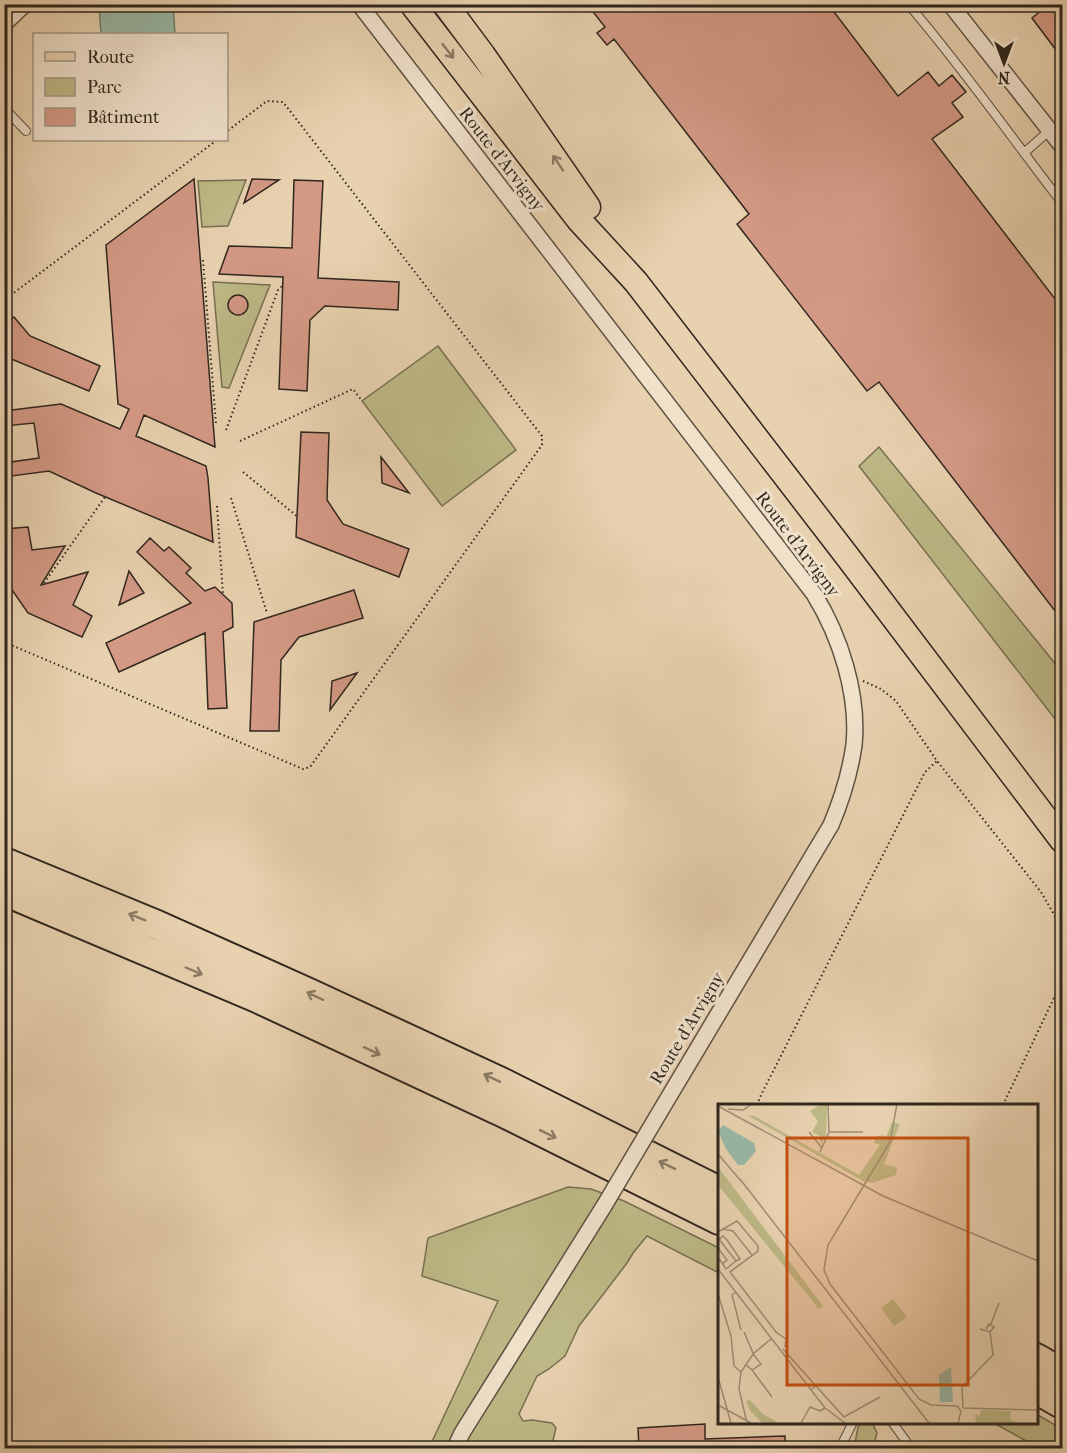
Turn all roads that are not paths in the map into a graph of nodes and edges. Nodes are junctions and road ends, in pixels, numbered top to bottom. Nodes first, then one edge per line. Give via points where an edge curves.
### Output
1 (25, 4) edge
2 (359, 4) edge
3 (412, 4) edge
4 (445, 4) edge
5 (908, 4) edge
6 (950, 4) edge
7 (4, 24) edge
8 (4, 108) edge
9 (1050, 129) junction
10 (26, 131) dead end
11 (1062, 146) edge
12 (1023, 153) junction
13 (1062, 204) edge
14 (636, 282) junction
15 (1062, 840) edge
16 (4, 862) edge
17 (4, 891) edge
18 (4, 908) edge
19 (153, 953) junction
20 (718, 1190) edge
21 (718, 1220) edge
22 (1037, 1359) edge
23 (1062, 1373) edge
24 (1037, 1390) edge
25 (1062, 1404) edge
26 (853, 1423) edge
27 (893, 1423) edge
28 (455, 1449) edge
29 (840, 1449) edge
30 (911, 1449) edge

1 - 7 street
2 - 28 street, Route d'Arvigny, bridge via 814,594 835,634 849,677 854,717 851,764 831,825
3 -> 14 main road via 579,220
14 -> 4 main road via 490,64
5 - 12 lane
6 - 9 street
8 - 10 lane
9 - 11 street
9 - 12 lane
12 - 13 lane
14 - 15 main road
20 -> 16 highway via 501,1082 309,993
17 - 19 highway
18 - 19 highway via 83,937
19 -> 21 highway via 502,1112
22 - 23 highway
24 - 25 highway
26 - 29 lane
27 - 30 lane

